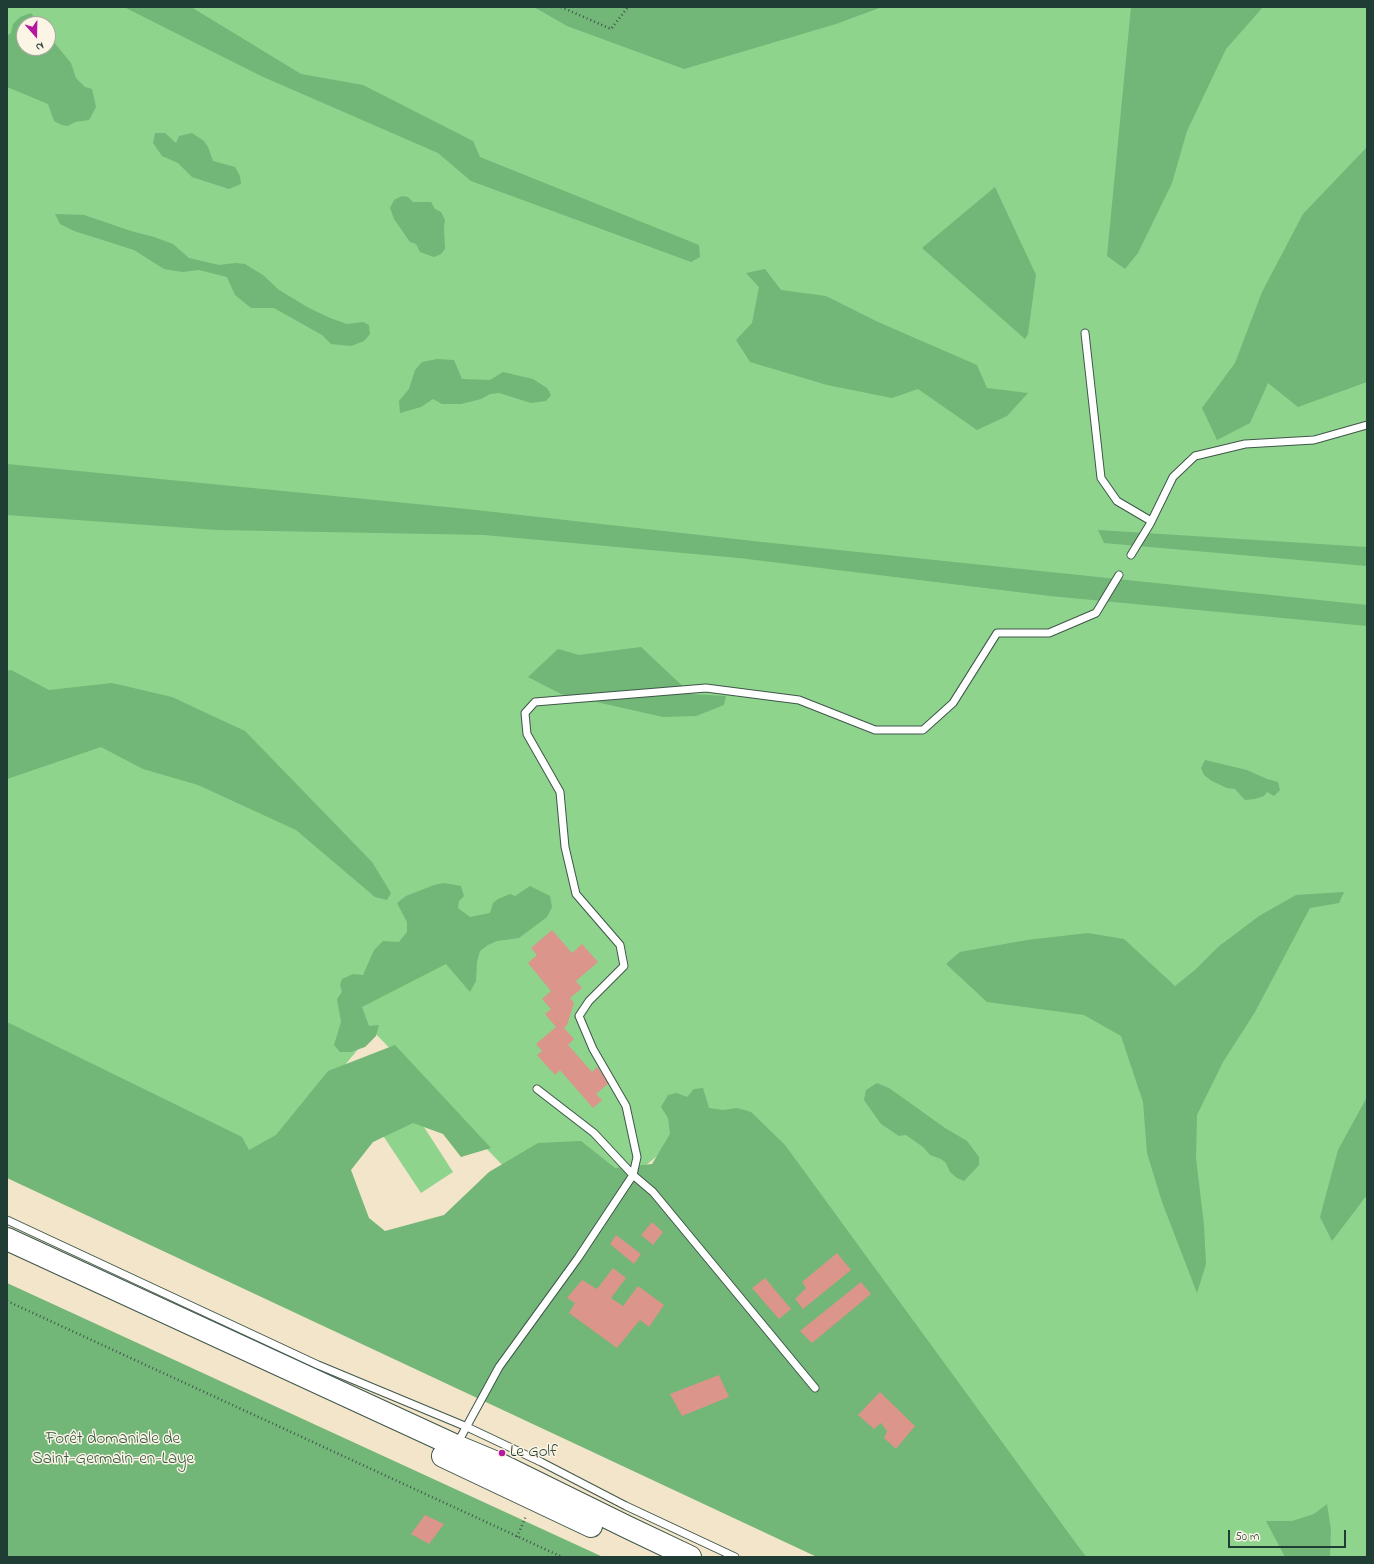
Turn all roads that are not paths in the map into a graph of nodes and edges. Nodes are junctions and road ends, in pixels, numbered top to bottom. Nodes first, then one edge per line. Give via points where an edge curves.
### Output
1 (1085, 333) dead end
2 (1367, 425) edge
3 (1151, 521) junction
4 (1131, 555) dead end
5 (1119, 575) dead end
6 (537, 1089) dead end
7 (633, 1175) junction
8 (7, 1220) edge
9 (7, 1239) edge
10 (7, 1253) edge
11 (815, 1388) dead end
12 (466, 1427) junction
13 (452, 1452) junction
14 (658, 1557) edge
15 (690, 1557) edge
16 (735, 1557) edge

1 - 3 lane via 1101,478 1117,501
2 - 3 lane via 1314,440 1245,444 1195,456 1173,477
3 - 4 lane
5 - 7 lane via 1096,613 1049,632 997,633 953,703 923,730 874,730 799,700 706,688 535,702 525,713 527,734 560,792 565,847 576,894 620,945 624,966 589,1001 579,1016 593,1049 626,1106 637,1157
6 - 7 lane via 594,1133
7 - 11 lane via 653,1192
7 - 12 lane via 578,1258 499,1367
8 - 12 lane via 318,1365
9 - 13 main road
10 - 13 main road
12 - 13 lane
12 - 16 lane
13 - 14 main road
13 - 15 main road via 497,1463

